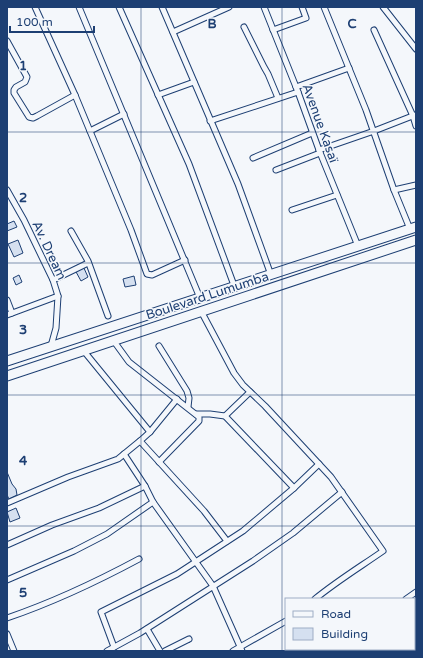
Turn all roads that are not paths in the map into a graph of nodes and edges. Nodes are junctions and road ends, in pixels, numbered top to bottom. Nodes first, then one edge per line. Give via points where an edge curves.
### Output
1 (35, 7) edge
2 (79, 7) edge
3 (119, 7) edge
4 (162, 7) edge
5 (229, 7) edge
6 (264, 7) edge
7 (302, 7) edge
8 (324, 7) edge
9 (383, 7) edge
10 (219, 9) edge
11 (244, 27) dead end
12 (273, 30) junction
13 (374, 30) dead end
14 (173, 32) junction
15 (7, 41) edge
16 (416, 49) edge
17 (349, 68) junction
18 (194, 82) junction
19 (297, 90) junction
20 (75, 95) junction
21 (158, 95) junction
22 (278, 98) junction
23 (124, 114) junction
24 (414, 116) edge
25 (210, 121) junction
26 (416, 126) edge
27 (90, 131) junction
28 (374, 131) junction
29 (312, 133) junction
30 (319, 151) junction
31 (253, 158) dead end
32 (276, 170) dead end
33 (416, 185) edge
34 (7, 190) edge
35 (394, 190) junction
36 (337, 195) junction
37 (292, 210) dead end
38 (413, 228) edge
39 (71, 231) dead end
40 (416, 240) edge
41 (358, 246) junction
42 (185, 260) junction
43 (88, 263) junction
44 (272, 275) junction
45 (53, 280) junction
46 (235, 288) junction
47 (58, 296) junction
48 (200, 298) junction
49 (7, 300) edge
50 (201, 310) junction
51 (10, 314) edge
52 (108, 316) dead end
53 (113, 340) junction
54 (51, 346) junction
55 (159, 346) dead end
56 (83, 350) junction
57 (7, 362) edge
58 (7, 376) edge
59 (250, 392) junction
60 (177, 399) junction
61 (188, 407) junction
62 (196, 414) junction
63 (225, 416) junction
64 (150, 432) junction
65 (140, 441) junction
66 (124, 454) junction
67 (158, 462) junction
68 (318, 464) junction
69 (145, 486) junction
70 (294, 488) junction
71 (342, 492) junction
72 (153, 502) junction
73 (7, 503) edge
74 (227, 541) junction
75 (7, 545) edge
76 (139, 559) dead end
77 (197, 562) junction
78 (7, 580) edge
79 (213, 586) junction
80 (416, 592) edge
81 (316, 598) edge
82 (407, 598) edge
83 (7, 618) edge
84 (285, 622) edge
85 (147, 629) junction
86 (7, 634) edge
87 (189, 639) dead end
88 (114, 647) junction
89 (242, 649) edge
90 (14, 651) edge
91 (107, 651) edge
92 (160, 651) edge
93 (165, 651) edge
94 (234, 651) edge

1 - 20 street
2 - 23 street
3 - 21 street
4 - 14 street
5 - 10 street
6 - 12 street, Avenue Kasaï
7 - 12 street via 306,18
8 - 17 street
9 - 16 street
10 - 14 street
11 - 22 street
12 - 19 street, Avenue Kasaï
13 - 24 street
14 - 18 street
15 - 20 street via 27,77 25,82 16,87 14,93 29,117 33,118
17 - 19 street
17 - 28 street
18 - 21 street
18 - 25 street
19 - 22 street
19 - 29 street, Avenue Kasaï
20 - 27 street
21 - 46 street via 189,164
22 - 25 street
23 - 27 street
23 - 42 street
24 - 26 street
24 - 28 street
25 - 44 street via 238,184
27 - 42 street via 147,274 152,275
28 - 30 street
28 - 35 street
29 - 30 street, Avenue Kasaï
29 - 31 street
30 - 32 street
30 - 36 street, Avenue Kasaï
33 - 35 street
34 - 45 street, Av. Dream
35 - 38 street
36 - 37 street
36 - 41 street, Avenue Kasaï
38 - 41 highway, Boulevard Lumumba
39 - 43 street
40 - 50 highway, Boulevard Lumumba
41 - 44 highway, Boulevard Lumumba
42 - 48 street
43 - 45 street
43 - 52 street
44 - 46 highway, Boulevard Lumumba
45 - 47 street, Av. Dream
46 - 48 highway, Boulevard Lumumba
47 - 51 street
47 - 54 street, Av. Dream via 56,328
48 - 54 highway, Boulevard Lumumba
49 - 51 street
50 - 53 highway, Boulevard Lumumba
50 - 59 street via 234,373
53 - 56 highway, Boulevard Lumumba
53 - 60 street via 129,362
54 - 57 highway, Boulevard Lumumba
55 - 61 street via 187,391
56 - 58 highway, Boulevard Lumumba
56 - 64 street
59 - 63 street
59 - 68 street
60 - 61 street
60 - 64 street
61 - 62 street
62 - 63 street
62 - 67 street via 199,421
63 - 70 street
64 - 65 street
65 - 66 street
65 - 67 street
66 - 69 street
66 - 73 street via 114,461 68,476
67 - 74 street via 204,511
68 - 70 street
68 - 71 street
69 - 72 street
69 - 75 street via 99,508
70 - 74 street via 243,531
71 - 79 street via 293,533
71 - 81 street via 383,551
72 - 77 street
72 - 78 street via 107,534
74 - 77 street
76 - 83 street via 58,598
77 - 79 street
77 - 88 street via 100,612
79 - 85 street
79 - 89 street
80 - 82 street
84 - 89 street
85 - 88 street
85 - 92 street
86 - 90 street
87 - 93 street
88 - 91 street
89 - 94 street

